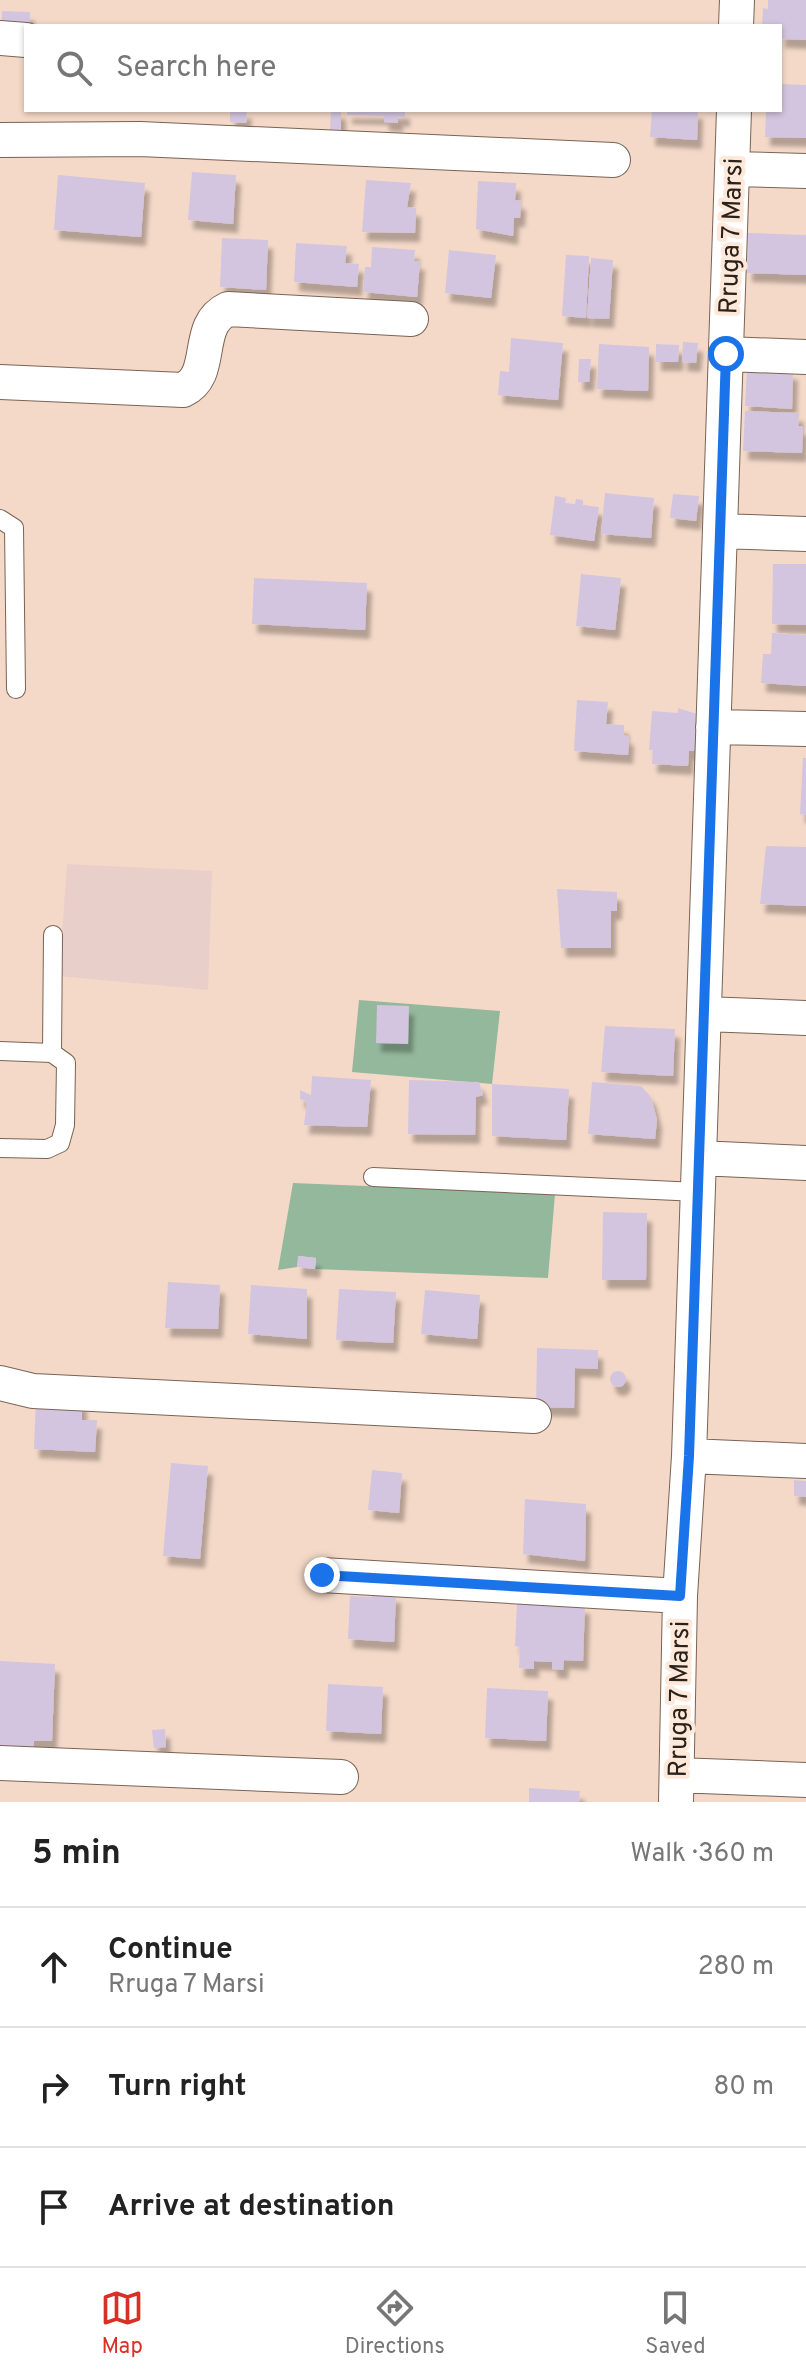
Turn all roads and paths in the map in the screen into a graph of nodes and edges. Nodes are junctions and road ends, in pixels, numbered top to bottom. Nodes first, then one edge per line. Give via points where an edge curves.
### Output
1 (737, 0) edge
2 (736, 24) edge
3 (0, 38) edge
4 (24, 40) edge
5 (734, 112) edge
6 (0, 140) edge
7 (613, 160) dead end
8 (732, 169) junction
9 (806, 171) edge
10 (411, 319) dead end
11 (726, 354) junction
12 (806, 357) edge
13 (0, 382) edge
14 (0, 519) edge
15 (720, 531) junction
16 (806, 534) edge
17 (16, 689) dead end
18 (713, 727) junction
19 (806, 729) edge
20 (53, 935) dead end
21 (704, 1014) junction
22 (806, 1018) edge
23 (0, 1051) edge
24 (52, 1053) junction
25 (0, 1148) edge
26 (806, 1163) edge
27 (699, 1175) junction
28 (373, 1177) dead end
29 (0, 1383) edge
30 (534, 1416) dead end
31 (689, 1456) junction
32 (806, 1461) edge
33 (322, 1575) dead end
34 (680, 1596) junction
35 (0, 1763) edge
36 (341, 1777) dead end
37 (806, 1780) edge
38 (676, 1788) edge

1 - 2 street
3 - 4 street
5 - 8 street, Rruga 7 Marsi
6 - 7 street via 140,139
8 - 9 street
8 - 11 street, Rruga 7 Marsi
10 - 13 street via 228,309 209,325 200,374 183,390
11 - 12 street
11 - 15 street, Rruga 7 Marsi
14 - 17 lane via 14,528
15 - 16 street
15 - 18 street, Rruga 7 Marsi
18 - 19 street
18 - 21 street, Rruga 7 Marsi
20 - 24 lane
21 - 22 street
21 - 27 street, Rruga 7 Marsi
23 - 24 lane
24 - 25 lane via 66,1063 60,1143 47,1149
26 - 27 street
27 - 28 lane
27 - 31 street, Rruga 7 Marsi
29 - 30 street via 33,1391
31 - 32 street
31 - 34 street, Rruga 7 Marsi
33 - 34 street
34 - 38 street, Rruga 7 Marsi
35 - 36 street
37 - 38 street

